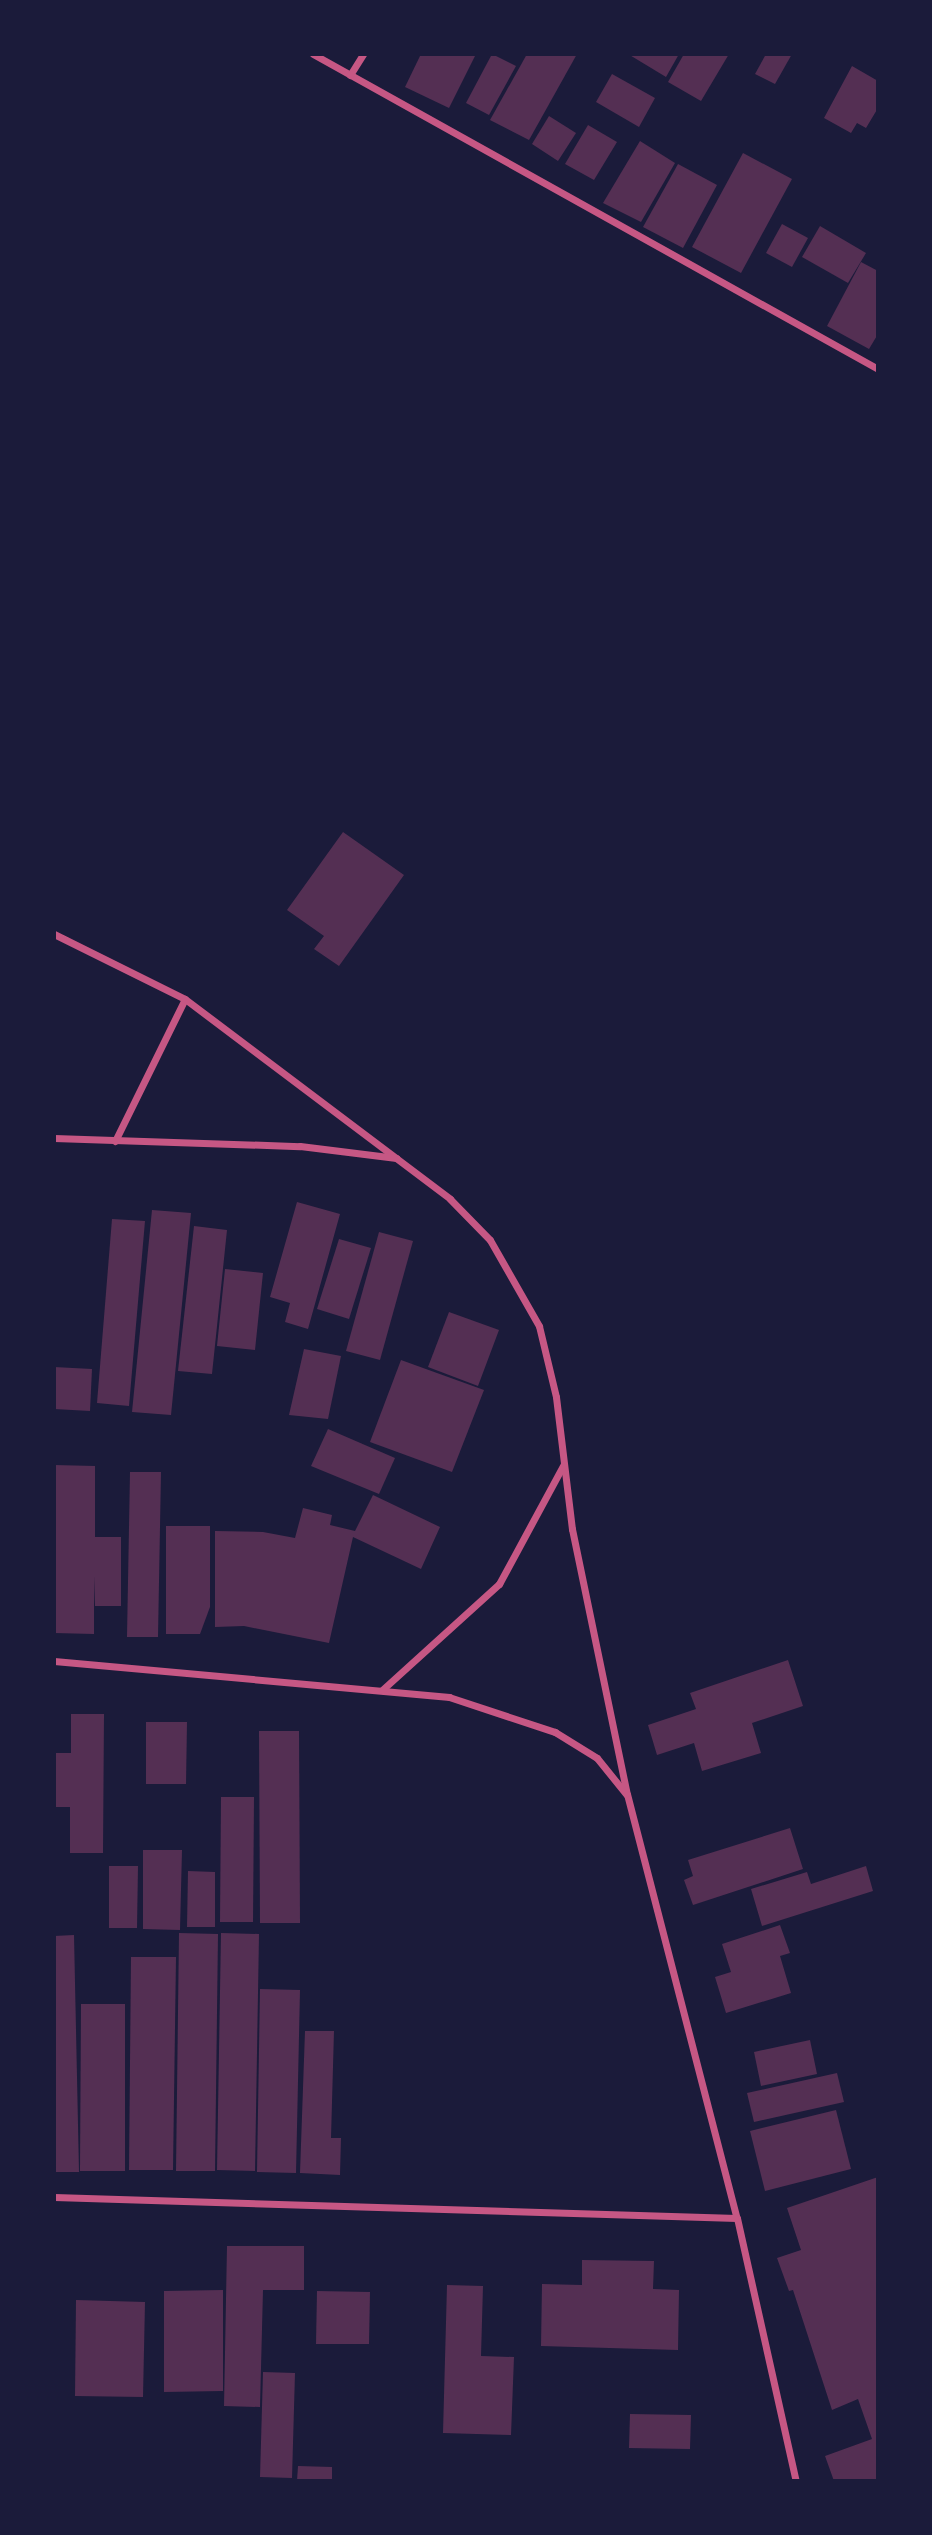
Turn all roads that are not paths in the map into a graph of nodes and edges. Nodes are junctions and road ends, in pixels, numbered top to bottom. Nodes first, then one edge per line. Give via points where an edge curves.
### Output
1 (313, 54) edge
2 (362, 54) edge
3 (350, 75) junction
4 (878, 369) edge
5 (54, 933) edge
6 (185, 999) junction
7 (54, 1138) edge
8 (115, 1141) junction
9 (399, 1158) junction
10 (565, 1464) junction
11 (54, 1661) edge
12 (382, 1690) junction
13 (627, 1794) junction
14 (54, 2197) edge
15 (737, 2218) junction
16 (796, 2481) edge

1 - 3 street
2 - 3 street
3 - 4 street
5 - 6 street
6 - 8 street
6 - 9 street
7 - 8 street
8 - 9 street via 300,1146
9 - 10 street via 450,1199 489,1240 539,1326 556,1397
10 - 12 street via 499,1584
10 - 13 street via 572,1528
11 - 12 street
12 - 13 street via 449,1698 555,1732 597,1758
13 - 15 street
14 - 15 street
15 - 16 street

